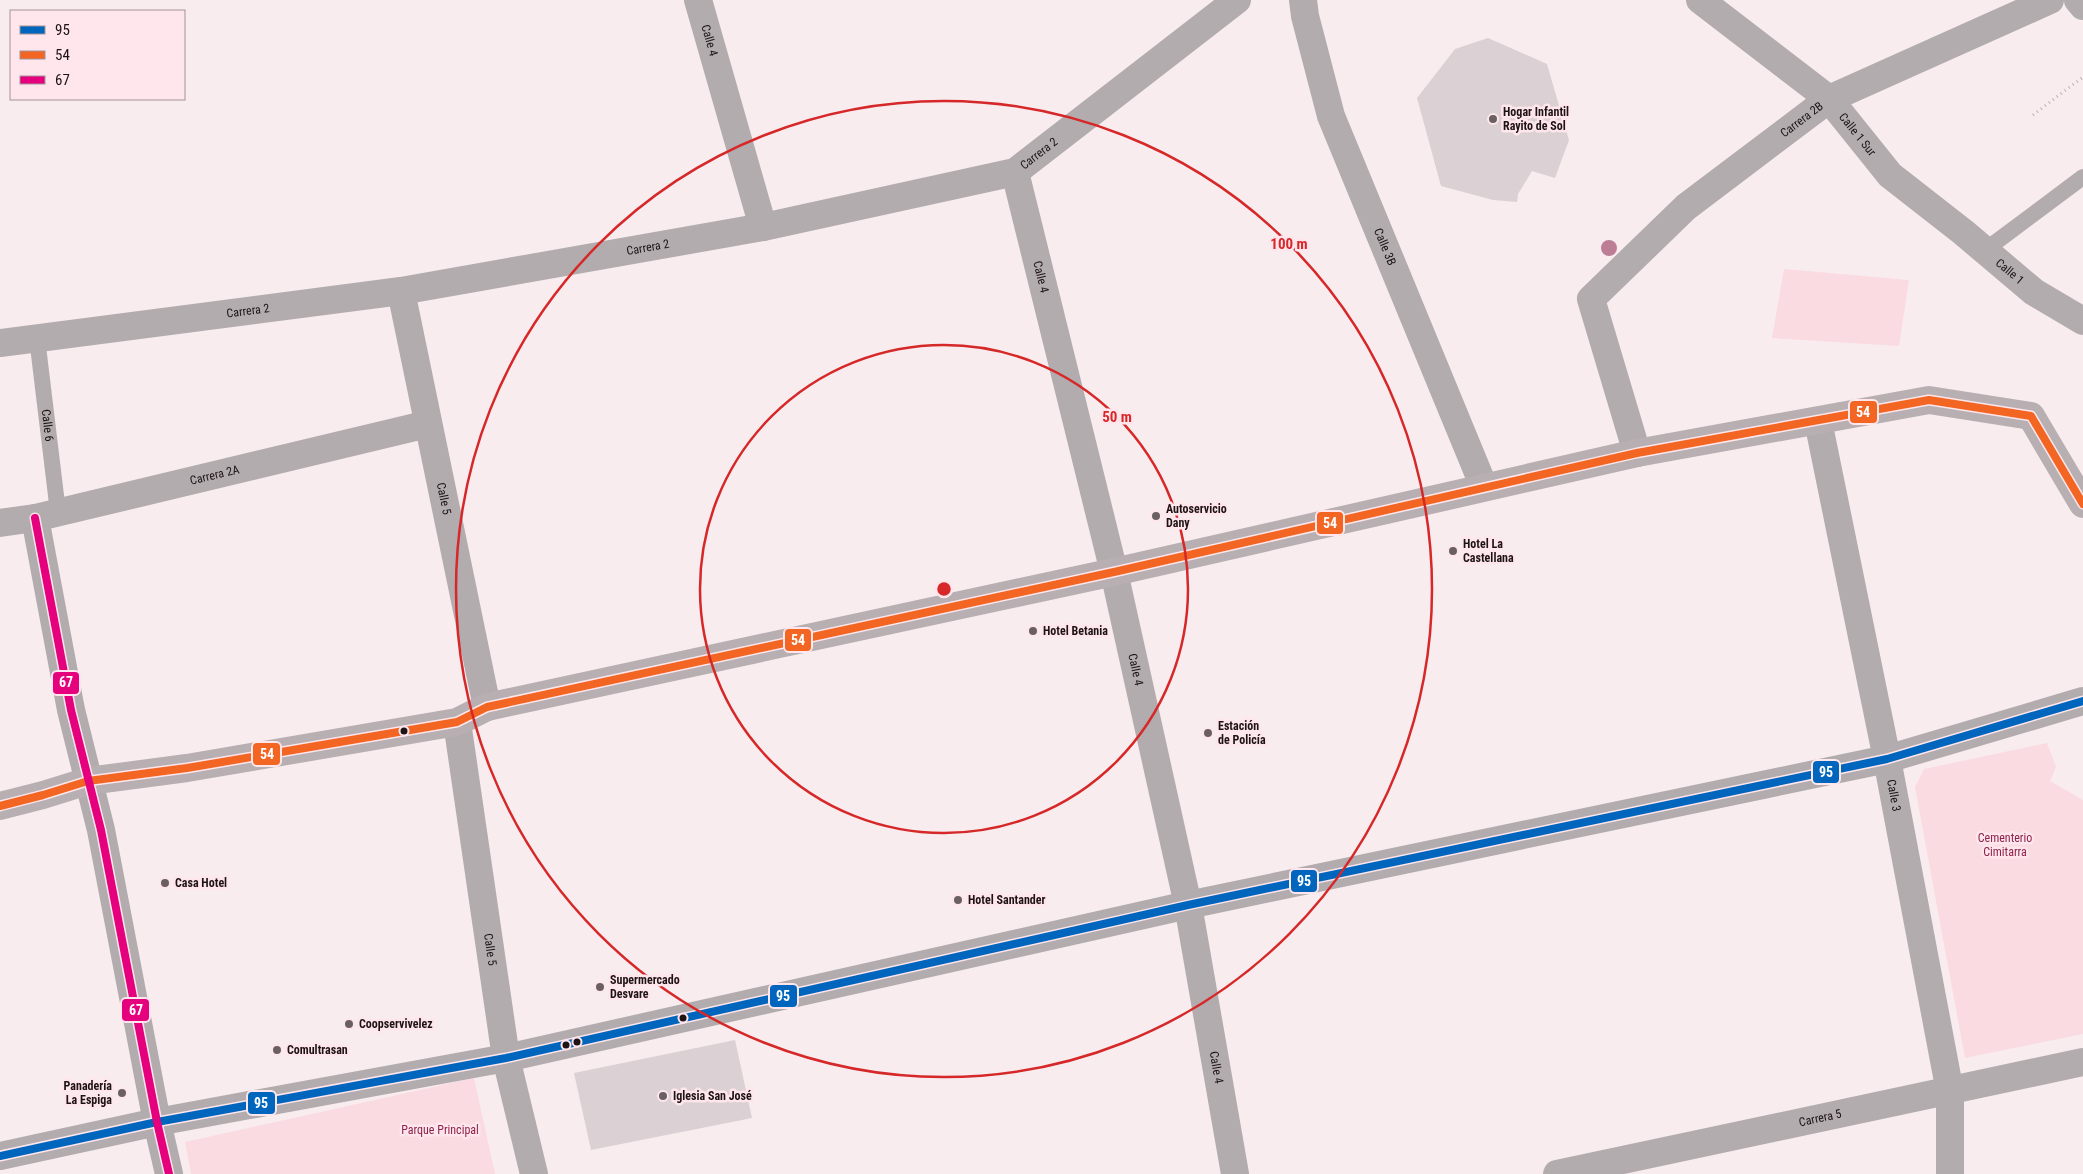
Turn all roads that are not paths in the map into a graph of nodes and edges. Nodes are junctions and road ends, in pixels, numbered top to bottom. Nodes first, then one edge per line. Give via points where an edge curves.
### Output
1 (698, 0) edge
2 (1237, 0) edge
3 (1304, 0) edge
4 (1700, 0) edge
5 (2050, 0) edge
6 (2078, 0) edge
7 (2083, 6) edge
8 (1829, 99) junction
9 (1015, 172) junction
10 (2083, 177) edge
11 (1941, 215) joint
12 (763, 227) junction
13 (1984, 250) junction
14 (401, 291) junction
15 (2083, 321) edge
16 (37, 338) junction
17 (0, 343) edge
18 (1818, 421) junction
19 (428, 424) junction
20 (1637, 453) junction
21 (1484, 487) junction
22 (2083, 504) edge
23 (46, 515) junction
24 (0, 523) edge
25 (1114, 572) junction
26 (2083, 701) edge
27 (487, 707) junction
28 (457, 722) junction
29 (1888, 759) junction
30 (88, 781) junction
31 (0, 806) edge
32 (1188, 905) junction
33 (506, 1058) junction
34 (2083, 1062) edge
35 (1950, 1092) junction
36 (157, 1122) junction
37 (0, 1156) edge
38 (169, 1174) edge
39 (534, 1174) edge
40 (1235, 1174) edge
41 (1557, 1174) edge
42 (1950, 1174) edge

1 - 12 street, Calle 4
2 - 9 street, Carrera 2
3 - 21 street, Calle 3B via 1305,16 1331,116
4 - 8 street, Calle 1 Sur
5 - 8 street, Carrera 2B
6 - 7 street
8 - 11 street, Calle 1 Sur via 1890,175
8 - 20 street, Carrera 2B via 1686,207 1592,299
9 - 12 street, Carrera 2
9 - 25 street, Calle 4
10 - 13 lane
11 - 13 street, Calle 1
12 - 14 street, Carrera 2
13 - 15 street, Calle 1 via 2034,292
14 - 16 street, Carrera 2
14 - 19 street, Calle 5
16 - 17 street, Carrera 2
16 - 23 lane, Calle 6
18 - 20 main road
18 - 22 main road via 1929,400 2031,416
18 - 29 street, Calle 3
19 - 23 street, Carrera 2A
19 - 27 street, Calle 5
20 - 21 main road
21 - 25 main road
23 - 24 street, Carrera 2A
23 - 30 street, Calle 6 via 71,710
25 - 27 main road
25 - 32 street, Calle 4
26 - 29 street
27 - 28 main road
28 - 30 main road via 187,768
28 - 33 street, Calle 5
29 - 32 street
29 - 35 street, Calle 3
30 - 31 main road
30 - 36 street, Calle 6 via 101,830
32 - 33 street
32 - 40 street, Calle 4
33 - 36 street
33 - 39 street, Calle 5
34 - 35 street, Carrera 5
35 - 41 street, Carrera 5
35 - 42 street, Calle 3
36 - 37 street
36 - 38 street, Calle 6

